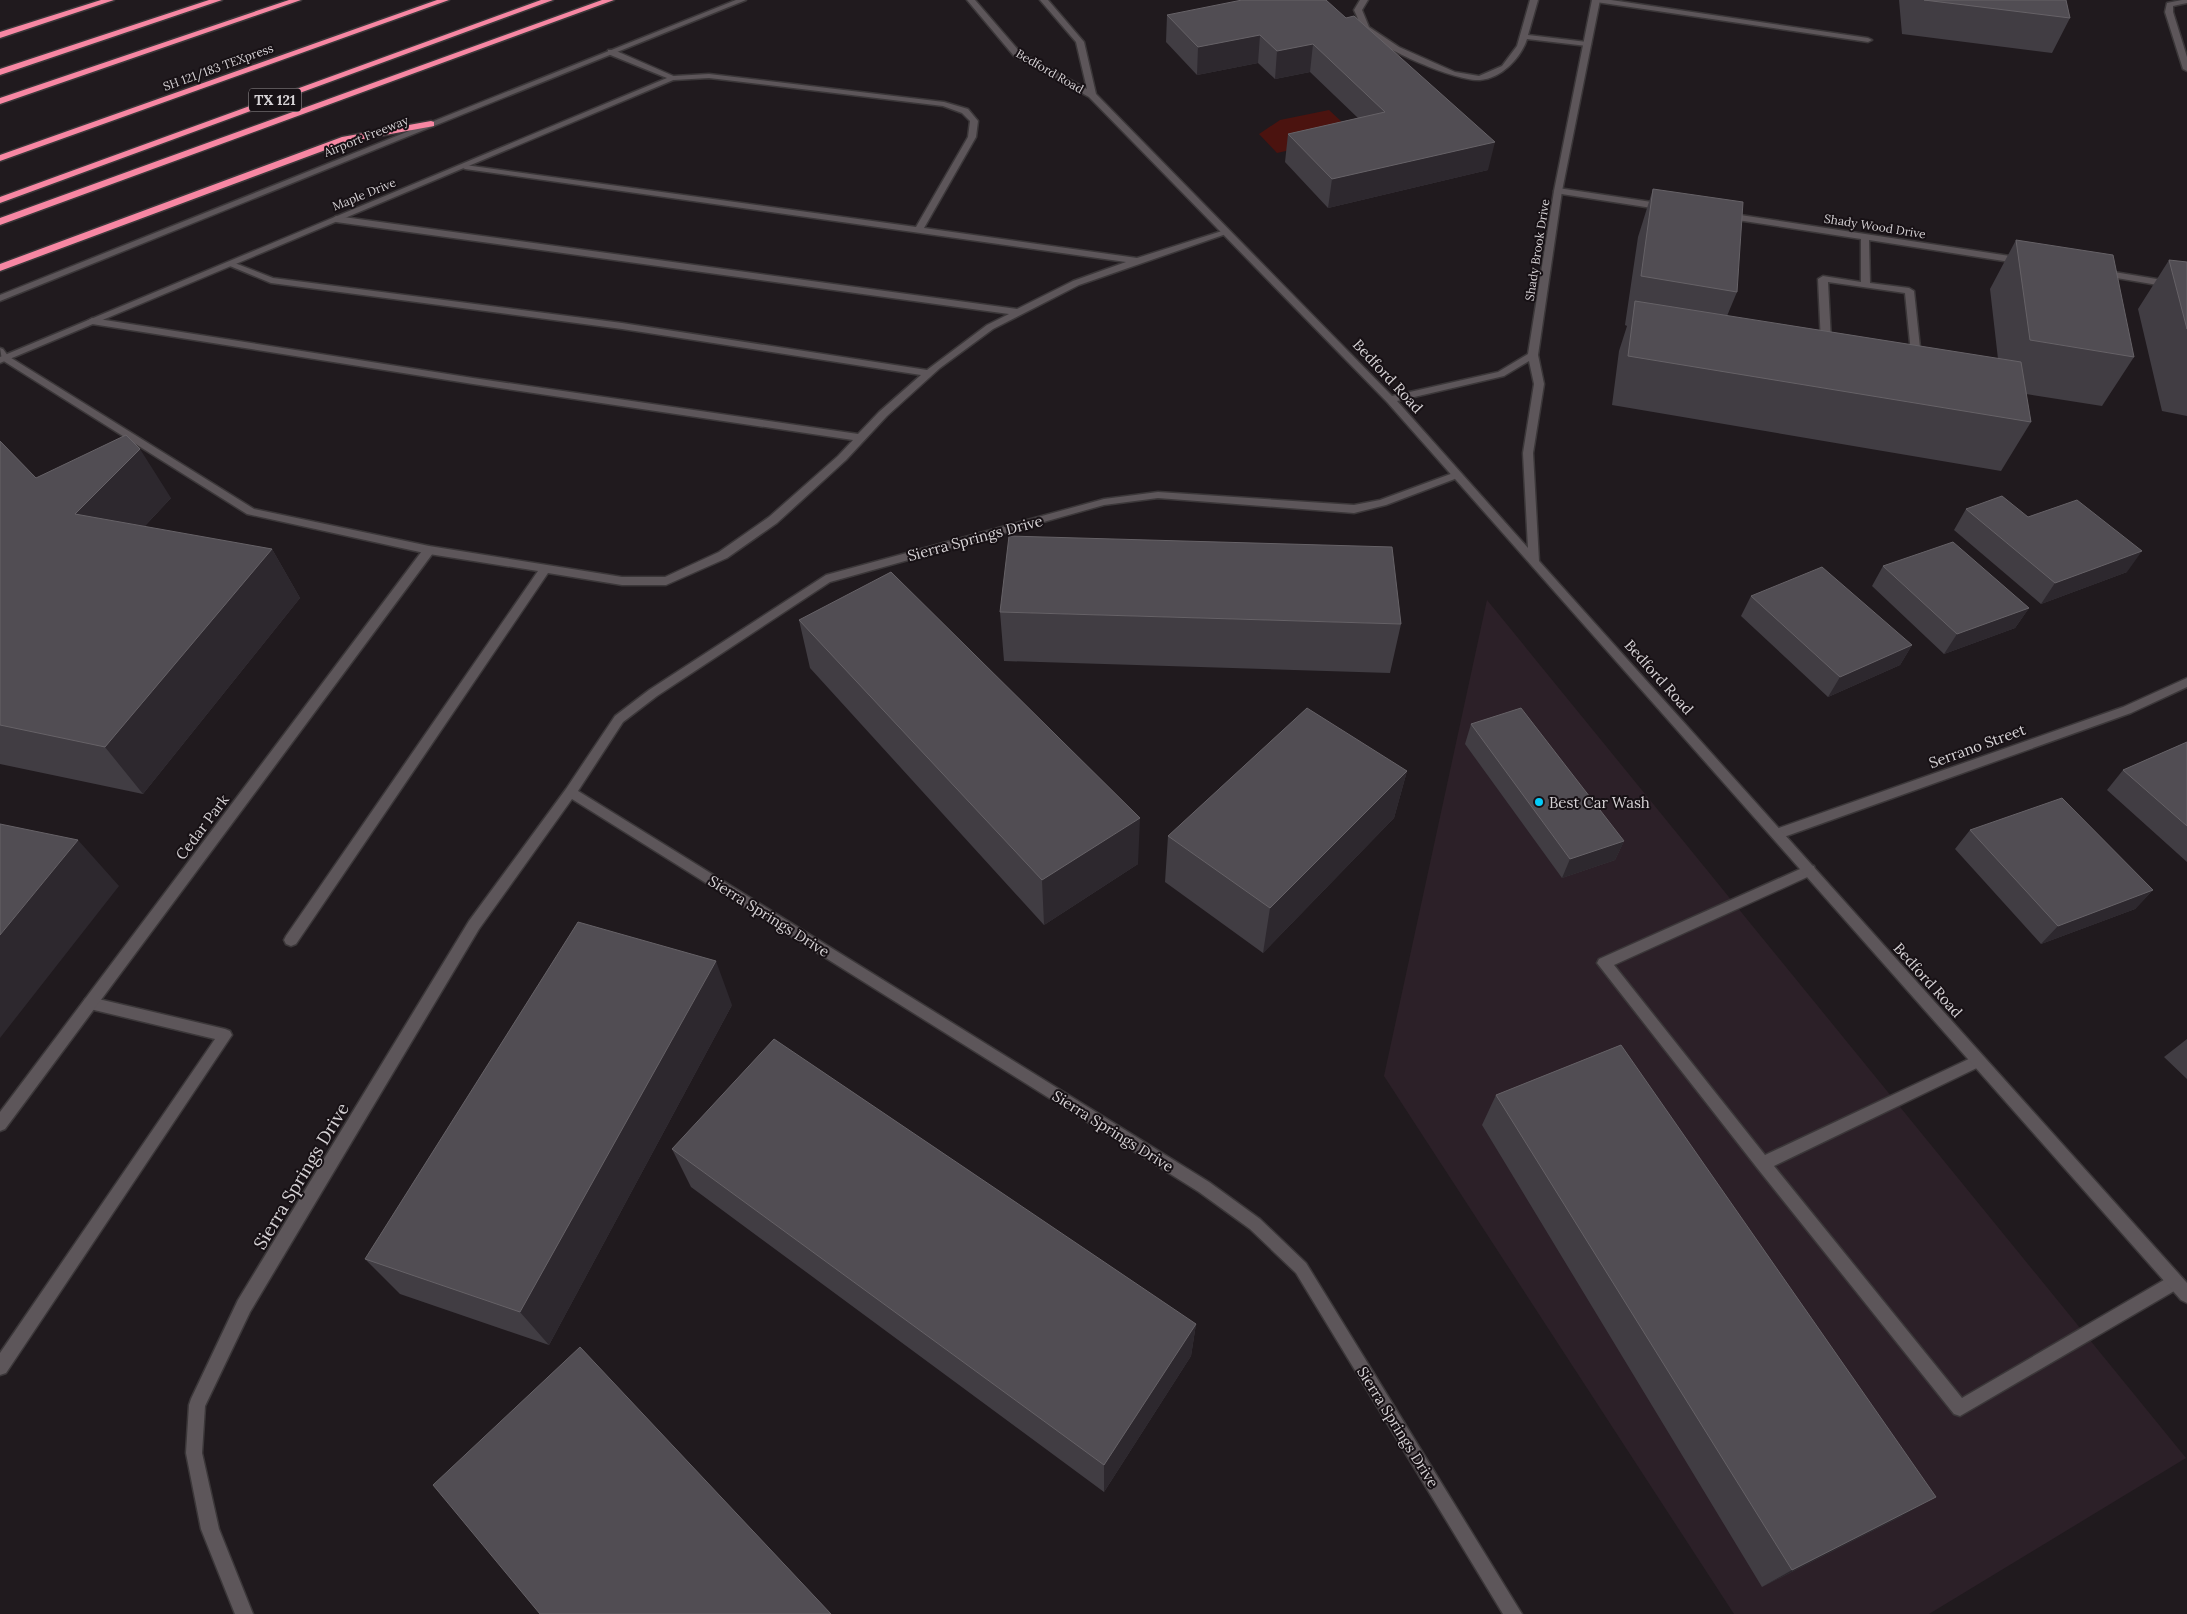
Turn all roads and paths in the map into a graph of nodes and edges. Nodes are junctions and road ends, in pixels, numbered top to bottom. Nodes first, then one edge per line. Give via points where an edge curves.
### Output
1 (110, 0) edge
2 (218, 0) edge
3 (297, 0) edge
4 (445, 0) edge
5 (549, 0) edge
6 (610, 0) edge
7 (742, 0) edge
8 (970, 0) edge
9 (1044, 0) edge
10 (1364, 0) edge
11 (1534, 0) edge
12 (1596, 0) edge
13 (2187, 1) edge
14 (0, 35) edge
15 (1524, 37) junction
16 (1868, 40) dead end
17 (1588, 44) junction
18 (611, 52) junction
19 (2187, 69) edge
20 (0, 72) edge
21 (674, 78) junction
22 (1092, 95) junction
23 (0, 101) edge
24 (431, 124) junction
25 (0, 158) edge
26 (465, 167) junction
27 (1558, 191) junction
28 (0, 200) edge
29 (1674, 208) edge
30 (1722, 216) edge
31 (336, 219) junction
32 (0, 222) edge
33 (919, 230) junction
34 (1225, 232) junction
35 (1865, 237) junction
36 (1136, 261) junction
37 (229, 264) junction
38 (2037, 264) edge
39 (0, 268) edge
40 (2094, 272) edge
41 (1866, 285) junction
42 (2187, 287) edge
43 (0, 298) edge
44 (1016, 312) junction
45 (92, 321) junction
46 (1533, 355) junction
47 (2, 356) edge
48 (929, 374) junction
49 (1390, 400) junction
50 (861, 438) junction
51 (1456, 474) junction
52 (428, 550) junction
53 (1534, 562) junction
54 (545, 569) junction
55 (2187, 682) edge
56 (570, 792) junction
57 (1777, 834) junction
58 (1809, 870) junction
59 (291, 940) dead end
60 (90, 1003) junction
61 (1978, 1061) junction
62 (0, 1124) edge
63 (1763, 1164) junction
64 (2175, 1282) junction
65 (2187, 1295) edge
66 (0, 1367) edge
67 (244, 1614) edge
68 (1514, 1614) edge

1 - 14 highway
2 - 20 highway
3 - 23 highway
4 - 25 highway, SH 121/183 TEXpress
5 - 28 highway, TX 121
6 - 32 highway
7 - 18 main road, Airport Freeway
8 - 22 main road, Bedford Road via 1018,54
9 - 22 main road, Bedford Road via 1080,42
10 - 15 main road via 1358,10 1366,28 1396,49 1453,74 1480,78 1505,68 1522,46
11 - 15 main road
12 - 16 main road
12 - 17 main road, Shady Brook Drive
13 - 19 main road via 2170,5 2169,12
15 - 17 main road
17 - 27 main road, Shady Brook Drive
18 - 21 main road
18 - 24 main road, Airport Freeway
21 - 26 main road, Maple Drive
21 - 33 main road via 709,76 944,104 965,111 974,121 972,138
22 - 34 main road, Bedford Road
24 - 39 highway via 345,140
24 - 43 main road, Airport Freeway
26 - 31 main road, Maple Drive
26 - 33 main road
27 - 29 main road
27 - 46 main road, Shady Brook Drive
30 - 35 main road, Shady Wood Drive
31 - 37 main road, Maple Drive
31 - 44 main road
33 - 36 main road
34 - 36 main road
34 - 49 main road, Bedford Road
35 - 38 main road, Shady Wood Drive
35 - 41 main road
36 - 44 main road
37 - 45 main road, Maple Drive
37 - 48 main road via 271,280 622,326
40 - 42 main road
41 - 41 main road via 1909,291 1916,356 1826,343 1823,279
44 - 48 main road via 990,326
45 - 47 main road, Maple Drive
45 - 50 main road
46 - 49 main road via 1501,374
46 - 53 main road via 1539,384 1528,453
47 - 52 main road via 250,512
48 - 50 main road
49 - 51 main road, Bedford Road
50 - 54 main road via 773,520 723,555 666,580 622,581
51 - 53 main road, Bedford Road
51 - 56 main road, Sierra Springs Drive via 1382,504 1354,509 1158,495 1104,502 826,579 620,719
52 - 54 main road
52 - 60 main road, Cedar Park
53 - 57 main road, Bedford Road
54 - 59 main road
55 - 57 main road, Serrano Street via 2127,710
56 - 67 main road, Sierra Springs Drive via 469,933 244,1306 196,1405 194,1453 210,1529
56 - 68 main road, Sierra Springs Drive via 1204,1187 1255,1224 1301,1268
57 - 58 main road, Bedford Road
58 - 61 main road, Bedford Road
58 - 63 main road via 1604,963
60 - 62 main road, Cedar Park
60 - 66 main road via 225,1035
61 - 63 main road
61 - 64 main road, Bedford Road
63 - 64 main road via 1960,1408
64 - 65 main road, Bedford Road

